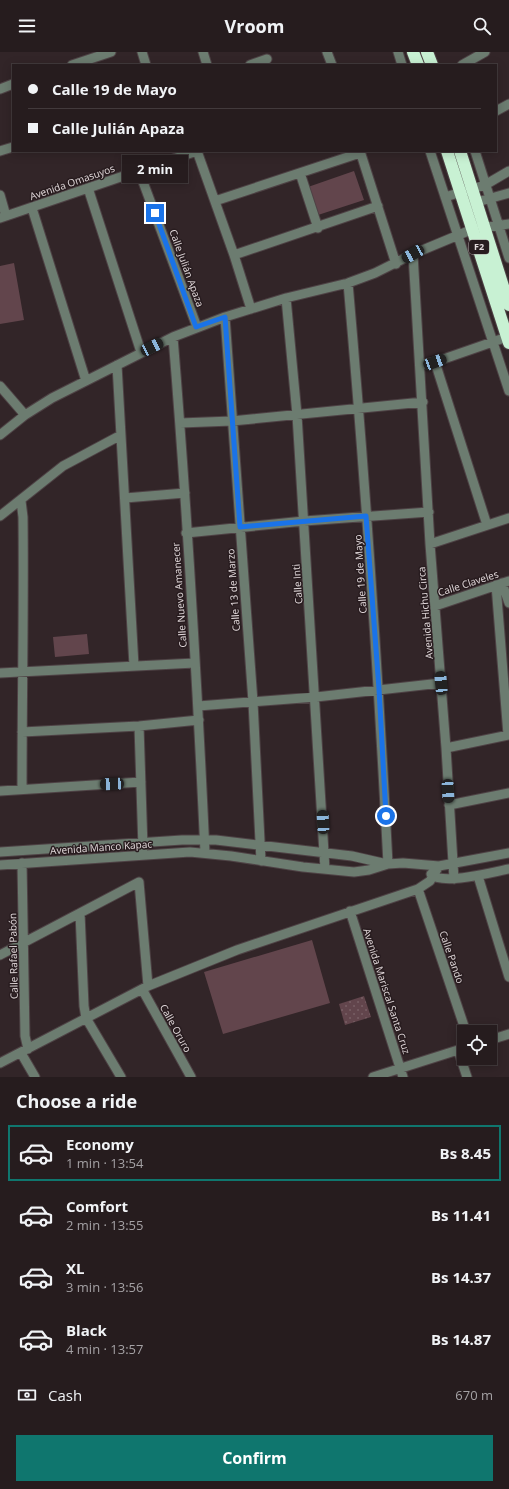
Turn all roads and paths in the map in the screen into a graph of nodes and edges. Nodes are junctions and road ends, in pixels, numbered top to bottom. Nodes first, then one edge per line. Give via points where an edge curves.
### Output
1 (112, 52) edge
2 (142, 52) edge
3 (203, 52) edge
4 (327, 52) edge
5 (398, 52) edge
6 (413, 52) edge
7 (427, 52) edge
8 (485, 52) edge
9 (267, 59) edge
10 (75, 64) edge
11 (146, 64) edge
12 (207, 64) edge
13 (253, 64) edge
14 (332, 64) edge
15 (402, 64) edge
16 (418, 64) edge
17 (432, 64) edge
18 (464, 64) edge
19 (12, 84) edge
20 (0, 89) edge
21 (509, 104) edge
22 (497, 110) edge
23 (12, 147) edge
24 (0, 152) edge
25 (190, 152) edge
26 (197, 152) edge
27 (360, 152) edge
28 (430, 152) edge
29 (447, 152) edge
30 (460, 152) edge
31 (475, 152) edge
32 (175, 154) edge
33 (140, 170) junction
34 (509, 171) edge
35 (300, 173) junction
36 (485, 185) junction
37 (88, 188) junction
38 (466, 191) junction
39 (509, 193) edge
40 (0, 195) edge
41 (445, 197) junction
42 (490, 198) junction
43 (215, 201) junction
44 (477, 202) junction
45 (378, 206) junction
46 (32, 208) junction
47 (3, 217) edge
48 (509, 224) edge
49 (498, 225) junction
50 (478, 227) junction
51 (318, 228) junction
52 (458, 234) junction
53 (413, 254) junction
54 (234, 255) junction
55 (509, 258) edge
56 (396, 264) junction
57 (348, 283) junction
58 (286, 298) junction
59 (509, 305) edge
60 (252, 309) junction
61 (225, 317) junction
62 (196, 327) junction
63 (173, 337) junction
64 (508, 340) edge
65 (493, 342) junction
66 (141, 352) junction
67 (435, 362) junction
68 (117, 365) junction
69 (420, 365) junction
70 (86, 381) junction
71 (0, 386) edge
72 (509, 391) edge
73 (423, 402) junction
74 (359, 409) junction
75 (25, 415) junction
76 (297, 415) junction
77 (232, 420) junction
78 (180, 424) junction
79 (0, 435) edge
80 (121, 435) junction
81 (185, 493) junction
82 (125, 498) junction
83 (21, 501) junction
84 (428, 512) junction
85 (0, 516) edge
86 (366, 516) junction
87 (509, 518) edge
88 (304, 521) junction
89 (487, 525) junction
90 (240, 527) junction
91 (186, 533) junction
92 (430, 544) junction
93 (503, 583) edge
94 (509, 603) edge
95 (435, 606) junction
96 (195, 663) junction
97 (134, 666) junction
98 (22, 672) junction
99 (0, 673) edge
100 (441, 683) junction
101 (379, 689) junction
102 (316, 697) junction
103 (253, 702) junction
104 (198, 706) junction
105 (199, 720) junction
106 (139, 726) junction
107 (22, 732) junction
108 (508, 735) edge
109 (446, 748) junction
110 (141, 782) junction
111 (22, 789) junction
112 (0, 791) edge
113 (509, 793) edge
114 (449, 805) junction
115 (204, 839) junction
116 (142, 842) junction
117 (260, 845) junction
118 (0, 852) edge
119 (204, 852) junction
120 (324, 853) junction
121 (509, 853) edge
122 (143, 855) junction
123 (261, 861) junction
124 (22, 863) junction
125 (0, 864) edge
126 (388, 864) junction
127 (453, 864) junction
128 (423, 865) junction
129 (439, 866) junction
130 (326, 869) junction
131 (509, 869) edge
132 (433, 876) junction
133 (478, 876) junction
134 (454, 880) junction
135 (418, 889) junction
136 (350, 912) junction
137 (80, 913) junction
138 (23, 942) junction
139 (0, 955) edge
140 (509, 977) edge
141 (145, 988) junction
142 (86, 1018) junction
143 (464, 1025) edge
144 (509, 1034) edge
145 (497, 1038) edge
146 (24, 1051) junction
147 (457, 1052) edge
148 (0, 1063) edge
149 (464, 1065) edge
150 (401, 1073) edge
151 (34, 1077) edge
152 (121, 1077) edge
153 (191, 1077) edge
154 (373, 1077) edge
155 (467, 1077) edge

1 - 10 street
2 - 11 street
3 - 12 street
4 - 14 street
5 - 15 street
6 - 16 highway
7 - 17 highway
8 - 18 street
9 - 13 street
19 - 20 street
21 - 22 street
23 - 24 street
25 - 32 street, Avenida Omasuyos
26 - 43 street
27 - 35 street
27 - 45 street
28 - 41 street
29 - 38 highway, F2
30 - 38 highway, F2
31 - 36 street
32 - 33 street, Avenida Omasuyos
33 - 37 street, Avenida Omasuyos
33 - 62 street, Calle Julián Apaza
34 - 36 street
35 - 43 street
35 - 51 street
36 - 38 street
36 - 42 street
37 - 46 street, Avenida Omasuyos
37 - 66 street
38 - 41 street
38 - 44 highway, F2
38 - 50 highway, F2
39 - 42 street
40 - 47 street
41 - 52 street
42 - 44 street
42 - 49 street
43 - 54 street
44 - 50 highway, F2
45 - 51 street
45 - 56 street
46 - 47 street, Avenida Omasuyos
46 - 70 street
48 - 49 street
49 - 50 street
49 - 55 street
50 - 52 street
50 - 59 highway, F2
50 - 64 highway, F2
51 - 54 street
52 - 53 street
52 - 65 street
53 - 56 street
53 - 69 street, Avenida Hichu Circa
54 - 60 street
56 - 57 street
57 - 58 street
57 - 74 street, Calle 19 de Mayo
58 - 60 street
58 - 76 street, Calle Inti
60 - 61 street
61 - 62 street
61 - 77 street, Calle 13 de Marzo
62 - 63 street
63 - 66 street
63 - 78 street, Calle Nuevo Amanecer
64 - 65 street
65 - 67 street
65 - 72 street
66 - 68 street
67 - 69 street
67 - 89 street
68 - 70 street
68 - 80 street
69 - 73 street, Avenida Hichu Circa
70 - 75 street
71 - 75 street
73 - 74 street
73 - 84 street, Avenida Hichu Circa
74 - 76 street
74 - 86 street, Calle 19 de Mayo
75 - 79 street
76 - 77 street
76 - 88 street, Calle Inti
77 - 78 street
77 - 90 street, Calle 13 de Marzo
78 - 81 street, Calle Nuevo Amanecer
80 - 82 street
80 - 83 street via 63,466
81 - 82 street
81 - 91 street, Calle Nuevo Amanecer
82 - 97 street
83 - 85 street
83 - 98 street via 24,623
84 - 86 street
84 - 92 street, Avenida Hichu Circa
86 - 88 street
86 - 101 street, Calle 19 de Mayo
87 - 89 street
88 - 90 street
88 - 102 street, Calle Inti
89 - 92 street
90 - 91 street
90 - 103 street, Calle 13 de Marzo
91 - 96 street, Calle Nuevo Amanecer
92 - 95 street, Avenida Hichu Circa
93 - 94 street
93 - 95 street, Calle Claveles
93 - 108 street
95 - 100 street, Avenida Hichu Circa
96 - 97 street
96 - 104 street, Calle Nuevo Amanecer
97 - 98 street
98 - 99 street
98 - 107 street
100 - 101 street
100 - 109 street, Avenida Hichu Circa
101 - 102 street
101 - 126 street, Calle 19 de Mayo
102 - 103 street
102 - 120 street, Calle Inti
103 - 104 street
103 - 117 street, Calle 13 de Marzo
104 - 105 street, Calle Nuevo Amanecer
105 - 106 street
105 - 115 street, Calle Nuevo Amanecer
106 - 107 street
106 - 110 street
107 - 111 street
108 - 109 street
109 - 114 street, Avenida Hichu Circa
110 - 111 street
110 - 116 street
111 - 112 street
113 - 114 street
114 - 127 street, Avenida Hichu Circa
115 - 116 street
115 - 117 street
115 - 119 street, Calle Nuevo Amanecer
116 - 118 street
116 - 122 street
117 - 120 street
117 - 123 street, Calle 13 de Marzo
119 - 122 street, Avenida Manco Kapac
119 - 123 street, Avenida Manco Kapac
120 - 126 street
120 - 130 street, Calle Inti
121 - 127 street
122 - 124 street, Avenida Manco Kapac
123 - 130 street, Avenida Manco Kapac
124 - 125 street, Avenida Manco Kapac
124 - 138 street, Calle Rafael Pabón
126 - 128 street
126 - 130 street, Avenida Manco Kapac via 354,872
127 - 129 street
127 - 134 street, Avenida Hichu Circa
128 - 129 street
128 - 132 street
129 - 132 street
131 - 133 street
132 - 134 street
132 - 135 street
133 - 134 street
133 - 140 street
135 - 136 street
135 - 143 street, Calle Pando
136 - 141 street via 237,950
136 - 150 street, Avenida Mariscal Santa Cruz
137 - 138 street
137 - 141 street via 139,882
137 - 142 street
138 - 139 street
138 - 146 street, Calle Rafael Pabón
141 - 142 street
141 - 153 street, Calle Oruro
142 - 146 street
142 - 152 street
144 - 145 street
146 - 148 street
146 - 151 street, Calle Rafael Pabón
147 - 150 street
149 - 155 street
150 - 154 street

